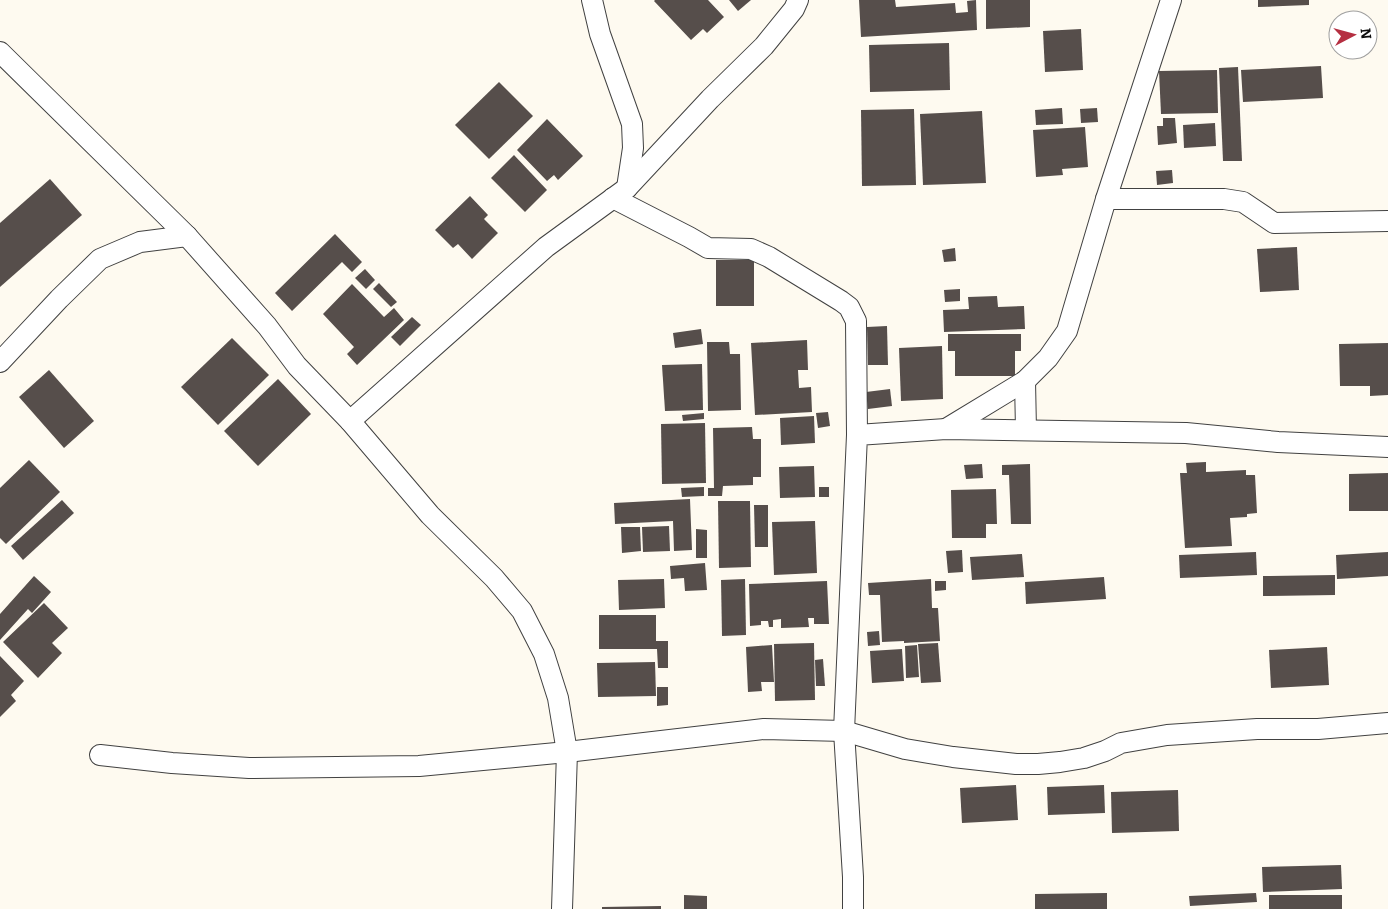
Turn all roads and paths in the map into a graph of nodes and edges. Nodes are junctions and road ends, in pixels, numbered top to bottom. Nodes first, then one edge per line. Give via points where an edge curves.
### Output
1 (592, 0) edge
2 (798, 0) edge
3 (1171, 0) edge
4 (0, 52) edge
5 (620, 193) junction
6 (1106, 199) junction
7 (1388, 221) edge
8 (187, 236) junction
9 (0, 362) edge
10 (1025, 381) junction
11 (350, 421) junction
12 (946, 429) junction
13 (1026, 430) junction
14 (857, 435) junction
15 (1388, 447) edge
16 (1388, 723) edge
17 (844, 731) junction
18 (567, 752) junction
19 (100, 755) dead end
20 (562, 909) edge
21 (853, 909) edge

1 - 5 street via 600,34 632,124 634,148
2 - 5 street via 764,46
3 - 6 street
4 - 8 street
5 - 11 street via 546,248
5 - 14 street via 708,248 751,250 769,257 849,307 856,321
6 - 7 street via 1224,199 1243,202 1274,223
6 - 10 street via 1067,331 1048,358
8 - 9 street via 140,242 100,259
8 - 11 street via 267,326 297,366
10 - 12 street
10 - 13 street
11 - 18 street via 430,515 494,578 522,611 544,654 558,698
12 - 13 street
12 - 14 street
13 - 15 street via 1186,433 1278,442
14 - 17 street
16 - 17 street via 1167,735 1121,743 1084,758 1030,764 953,757
17 - 18 street via 764,729
17 - 21 street
18 - 19 street via 420,766 249,768
18 - 20 street

